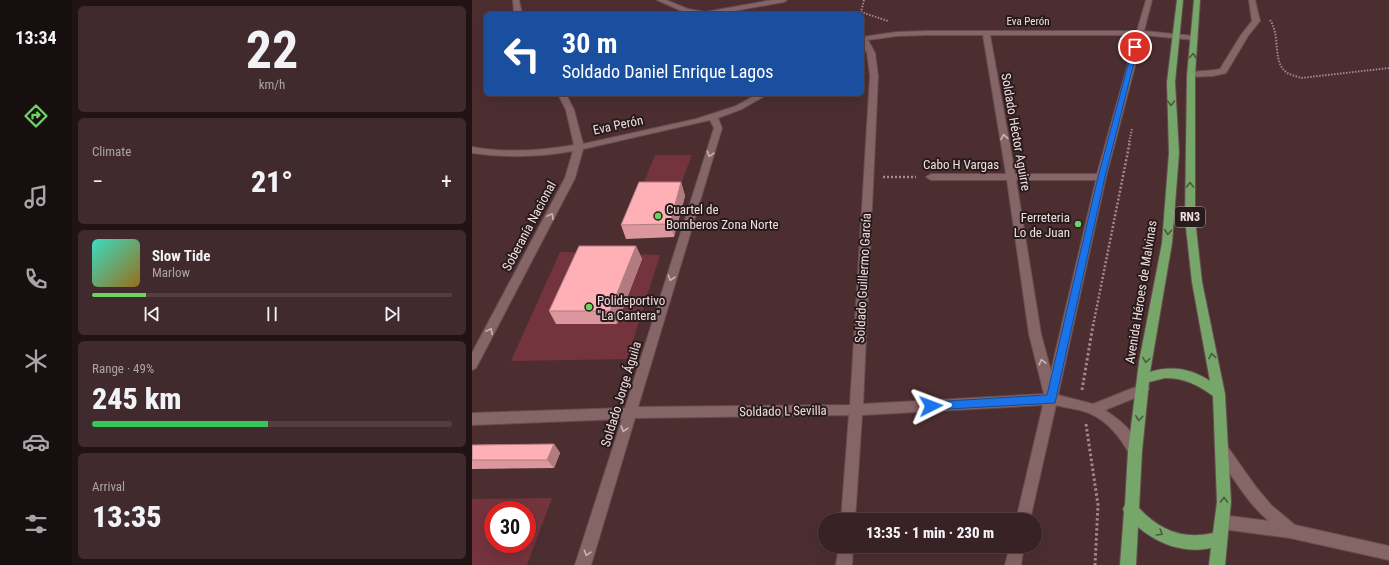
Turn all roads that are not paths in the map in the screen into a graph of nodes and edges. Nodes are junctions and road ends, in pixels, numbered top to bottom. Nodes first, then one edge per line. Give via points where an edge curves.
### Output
1 (516, 0) edge
2 (660, 0) edge
3 (784, 0) edge
4 (1149, 0) edge
5 (1180, 0) edge
6 (1197, 0) edge
7 (1252, 0) edge
8 (518, 12) edge
9 (692, 12) edge
10 (715, 12) edge
11 (986, 33) junction
12 (1139, 33) junction
13 (1175, 36) junction
14 (1194, 38) junction
15 (864, 39) edge
16 (864, 41) edge
17 (1191, 75) junction
18 (563, 96) edge
19 (761, 96) edge
20 (713, 117) junction
21 (579, 147) junction
22 (473, 152) edge
23 (931, 177) road end
24 (1011, 177) junction
25 (1102, 177) junction
26 (472, 366) edge
27 (1143, 384) junction
28 (1219, 394) junction
29 (1052, 400) junction
30 (1089, 408) junction
31 (856, 410) junction
32 (629, 413) junction
33 (472, 419) edge
34 (1222, 450) junction
35 (1135, 451) junction
36 (1130, 509) junction
37 (849, 513) edge
38 (1025, 513) edge
39 (1222, 522) junction
40 (1290, 530) junction
41 (1220, 539) junction
42 (845, 553) edge
43 (1016, 553) edge
44 (1389, 553) edge
45 (583, 565) edge
46 (844, 565) edge
47 (1013, 565) edge
48 (1128, 565) edge
49 (1216, 565) edge

1 - 8 street
2 - 9 street
3 - 10 street
4 - 12 street
5 - 13 highway, Avenida Héroes de Malvinas / RN3
6 - 14 highway, RN3
7 - 17 street via 1256,21 1223,71
11 - 12 street, Eva Perón
11 - 15 street, Eva Perón via 897,34
24 -> 11 street, Soldado Héctor Aguirre
12 - 13 street, Eva Perón
12 - 25 street
13 - 14 street, Eva Perón
13 -> 27 highway, Avenida Héroes de Malvinas / RN3 via 1170,106 1173,168 1168,235
17 -> 14 highway, RN3
16 - 31 street, Soldado Guillermo García via 871,53 874,76
28 -> 17 highway, RN3 via 1192,248
18 - 21 street, Soberanía Nacional via 570,110
19 - 20 street, Eva Perón
20 - 21 street, Eva Perón
20 -> 32 street, Soldado Jorge Águila via 718,128
21 - 22 street, Eva Perón via 535,153
26 -> 21 street, Soberanía Nacional via 570,178
23 - 24 street, Cabo H Vargas
24 - 25 street, Cabo H Vargas
29 -> 24 street, Soldado Héctor Aguirre via 1035,334
25 - 29 street
27 - 28 highway via 1157,374 1183,374 1207,384
27 - 30 street
27 -> 35 highway, Avenida Héroes de Malvinas / RN3
28 - 34 highway, RN3
29 - 30 street, Soldado L Sevilla
29 - 31 street, Soldado L Sevilla
29 - 38 street
30 - 35 street via 1119,427
31 - 32 street, Soldado L Sevilla
31 - 37 street, Soldado Guillermo García
32 - 33 street, Soldado L Sevilla
32 -> 45 street, Soldado Jorge Águila
39 -> 34 highway, RN3
34 - 40 street via 1266,510
35 - 36 highway, Avenida Héroes de Malvinas / RN3
36 -> 41 highway via 1140,520 1179,543 1206,543
36 - 48 highway, Avenida Héroes de Malvinas / RN3
39 - 40 street
39 - 41 highway, RN3
40 - 44 street
41 - 49 highway, RN3
42 - 46 street
43 - 47 street

